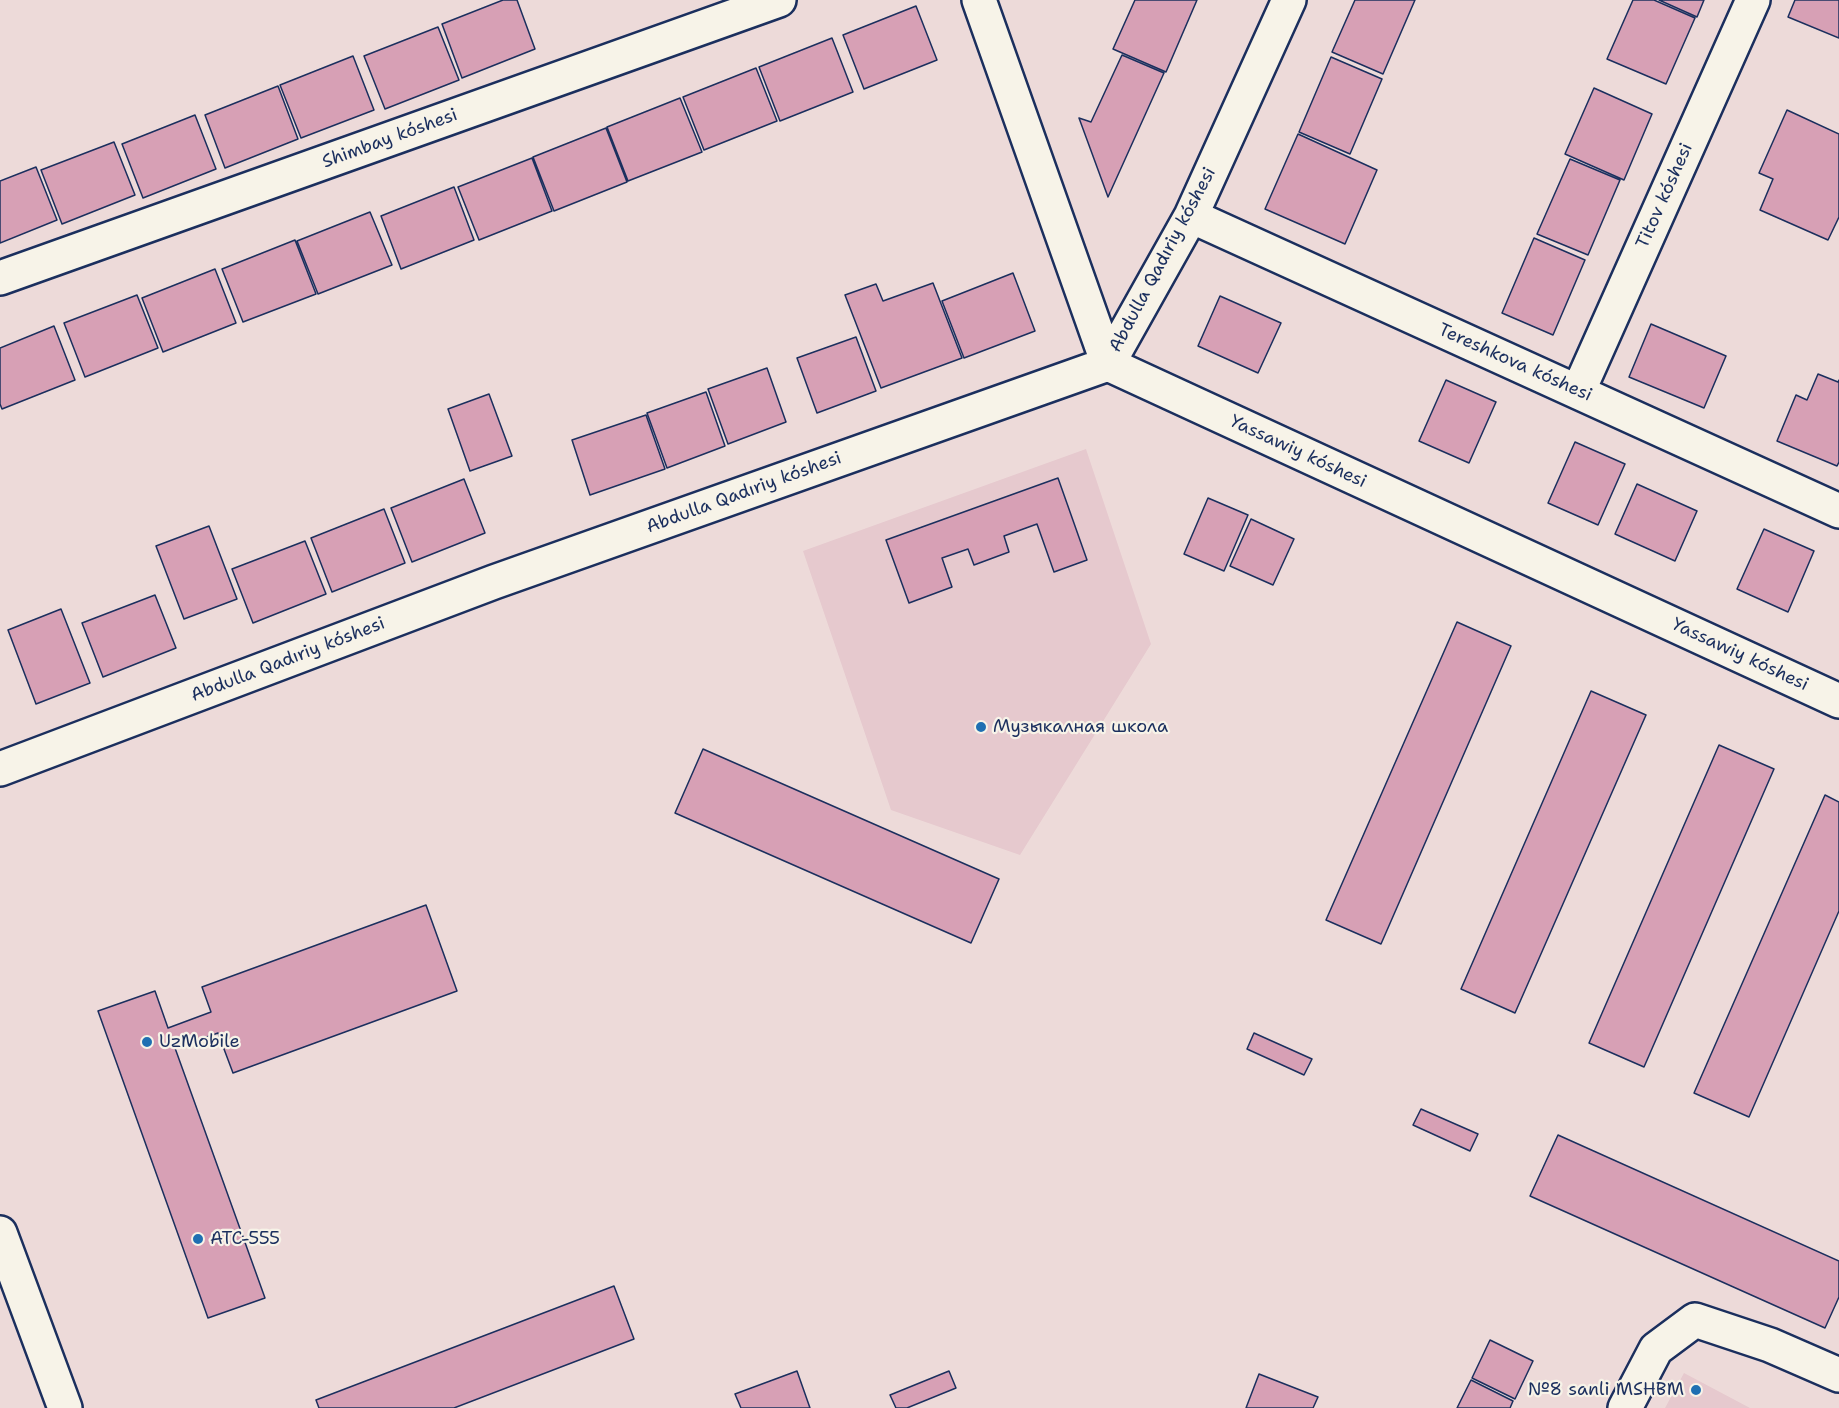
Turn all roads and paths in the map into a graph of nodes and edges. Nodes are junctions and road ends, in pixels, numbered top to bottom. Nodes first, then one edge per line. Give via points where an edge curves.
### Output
1 (780, 0) edge
2 (979, 0) edge
3 (1289, 0) edge
4 (1753, 0) edge
5 (1191, 216) junction
6 (0, 278) edge
7 (1108, 364) junction
8 (1578, 392) junction
9 (1839, 511) edge
10 (1839, 701) edge
11 (0, 769) edge
12 (0, 1233) edge
13 (1839, 1375) edge
14 (65, 1408) edge
15 (1625, 1408) edge

1 - 6 street, Shimbay kóshesi
2 - 7 street
3 - 5 street, Abdulla Qadıriy kóshesi
4 - 8 street, Titov kóshesi
5 - 7 street, Abdulla Qadıriy kóshesi
5 - 8 street, Tereshkova kóshesi
7 - 10 street, Yassawiy kóshesi
7 - 11 street, Abdulla Qadıriy kóshesi via 494,582
8 - 9 street, Tereshkova kóshesi
12 - 14 street
13 - 15 street via 1770,1345 1695,1320 1656,1349

